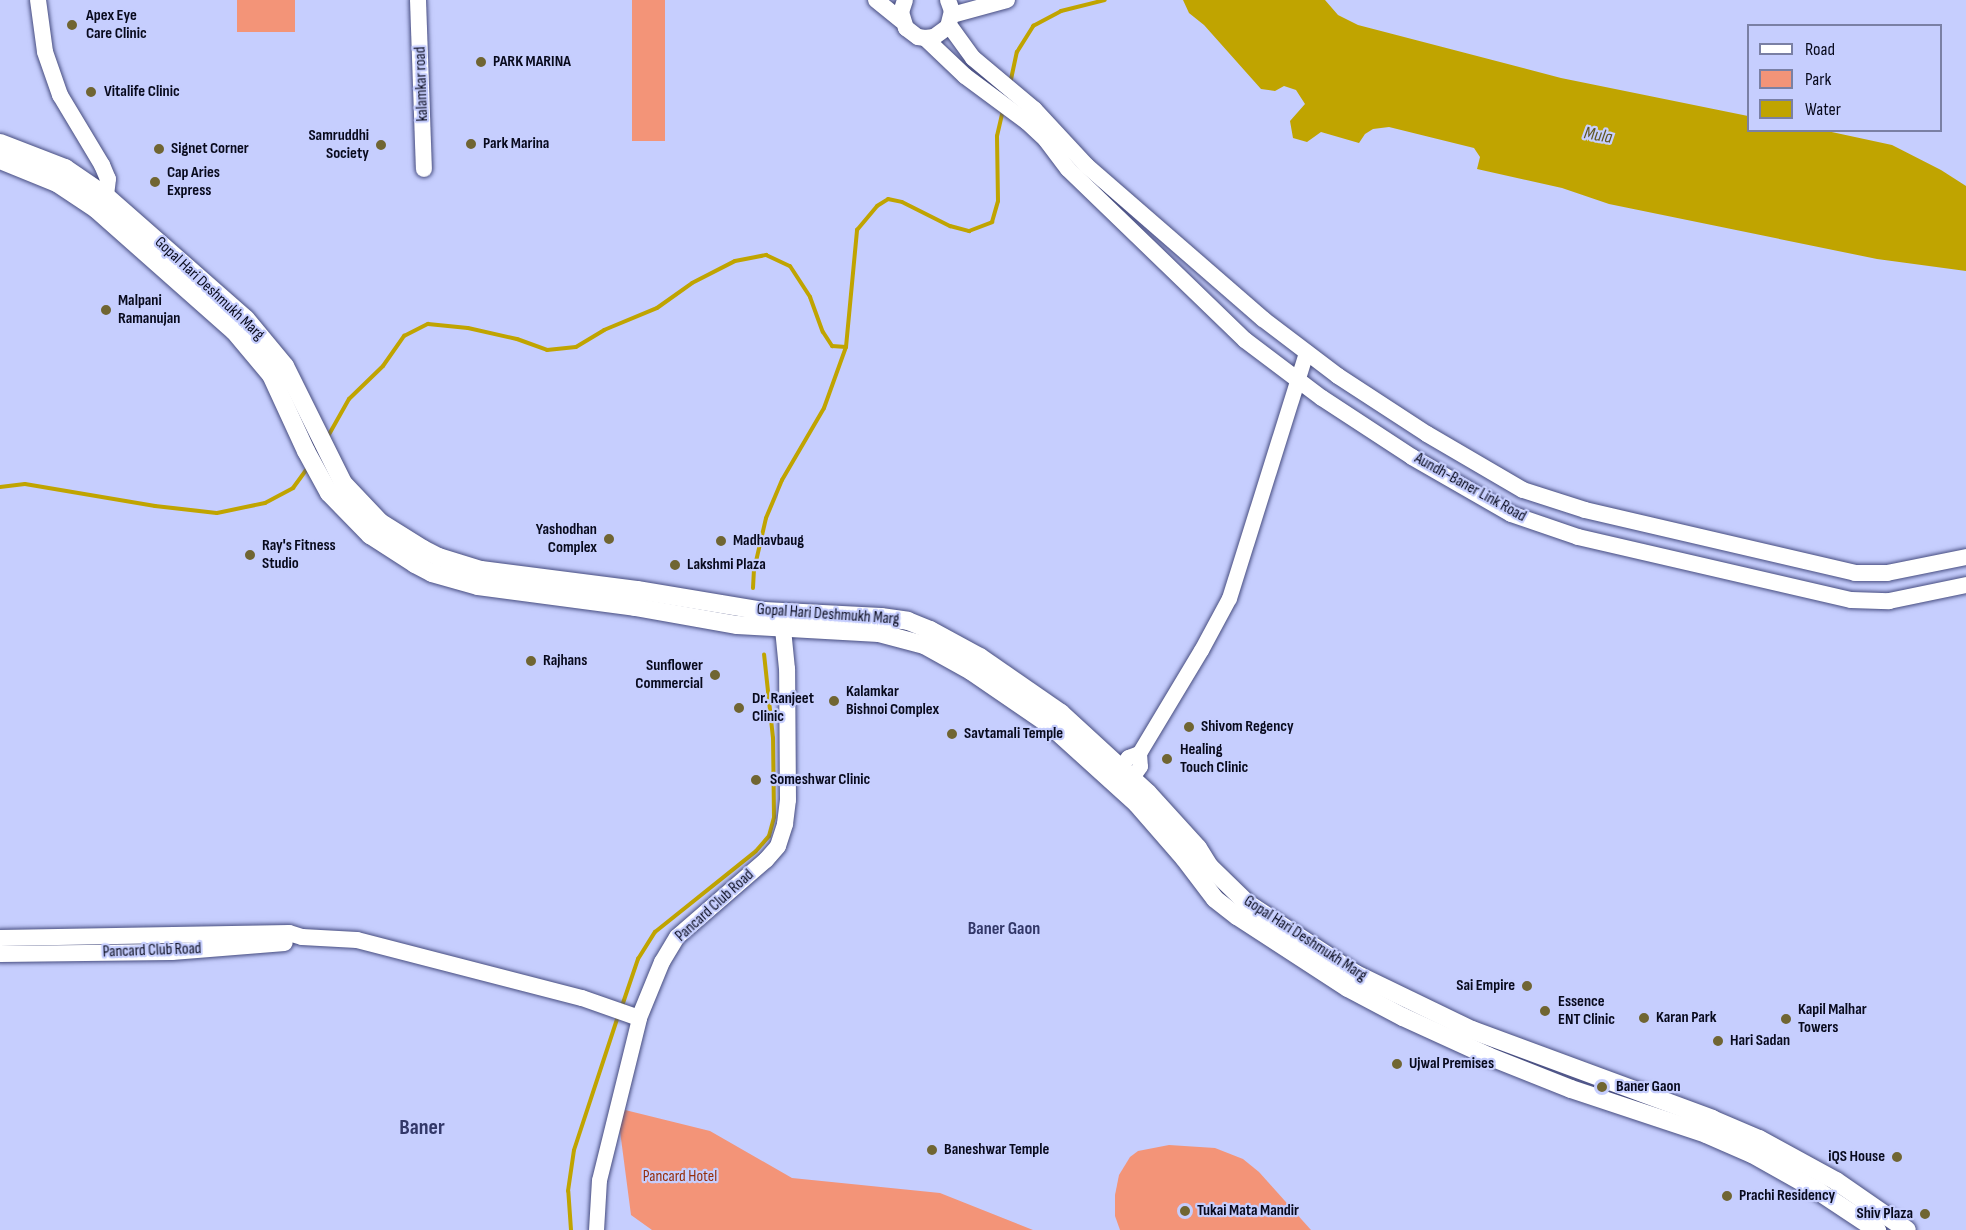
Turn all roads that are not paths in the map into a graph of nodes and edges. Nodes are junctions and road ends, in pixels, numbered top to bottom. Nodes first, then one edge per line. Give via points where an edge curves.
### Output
1 (38, 0) edge
2 (418, 0) edge
3 (876, 0) edge
4 (905, 0) edge
5 (1000, 2) edge
6 (949, 13) edge
7 (902, 21) junction
8 (925, 38) junction
9 (1030, 116) junction
10 (0, 142) edge
11 (0, 160) edge
12 (424, 169) dead end
13 (68, 180) junction
14 (101, 203) junction
15 (1306, 352) junction
16 (1297, 380) junction
17 (327, 476) junction
18 (1966, 556) edge
19 (1887, 573) junction
20 (1966, 585) edge
21 (1889, 601) junction
22 (783, 629) junction
23 (1121, 779) junction
24 (302, 937) junction
25 (0, 938) edge
26 (0, 954) edge
27 (637, 1017) junction
28 (596, 1230) edge
29 (1877, 1230) edge
30 (1907, 1230) edge

1 - 14 main road via 45,52 60,95 108,179
2 - 12 main road, kalamkar road
3 - 7 main road
4 - 7 main road
5 - 6 main road
6 - 8 main road via 942,34
6 - 9 main road via 960,44
7 - 8 main road via 911,33
8 - 9 main road via 980,87
9 - 15 main road, Aundh-Baner Link Road
9 - 16 main road, Aundh-Baner Link Road via 1068,169 1245,340
10 - 13 main road, Gopal Hari Deshmukh Marg via 45,159
11 - 13 main road, Gopal Hari Deshmukh Marg
13 - 14 main road, Gopal Hari Deshmukh Marg
14 - 17 main road, Gopal Hari Deshmukh Marg via 255,354 280,393 306,451
14 - 17 main road, Gopal Hari Deshmukh Marg via 246,319 263,337 285,366 317,436
15 - 16 street
15 - 19 main road, Aundh-Baner Link Road via 1427,434 1523,490 1552,501 1855,573
16 - 21 main road, Aundh-Baner Link Road via 1412,457 1511,514 1544,527 1851,600
16 - 23 street via 1228,598 1212,632 1139,753 1128,757
17 - 22 main road, Gopal Hari Deshmukh Marg via 344,511 370,535 415,564 453,580
17 - 23 main road, Gopal Hari Deshmukh Marg via 380,522 439,557 474,568 739,608 881,617 915,624 963,647 1061,713
18 - 19 main road, Aundh-Baner Link Road
19 - 21 main road
20 - 21 main road, Aundh-Baner Link Road
22 - 23 main road, Gopal Hari Deshmukh Marg via 879,633 924,645 971,671
22 - 27 main road, Pancard Club Road via 788,800 778,846 677,937
23 - 29 main road, Gopal Hari Deshmukh Marg via 1215,899 1348,988 1488,1056 1752,1154
23 - 30 main road, Gopal Hari Deshmukh Marg via 1179,826 1210,867 1247,903 1356,974 1472,1030 1759,1139 1836,1181
24 - 25 main road, Pancard Club Road via 289,933
24 - 26 main road, Pancard Club Road via 289,943 172,952
24 - 27 main road, Pancard Club Road via 357,940 507,978
27 - 28 street via 598,1180

